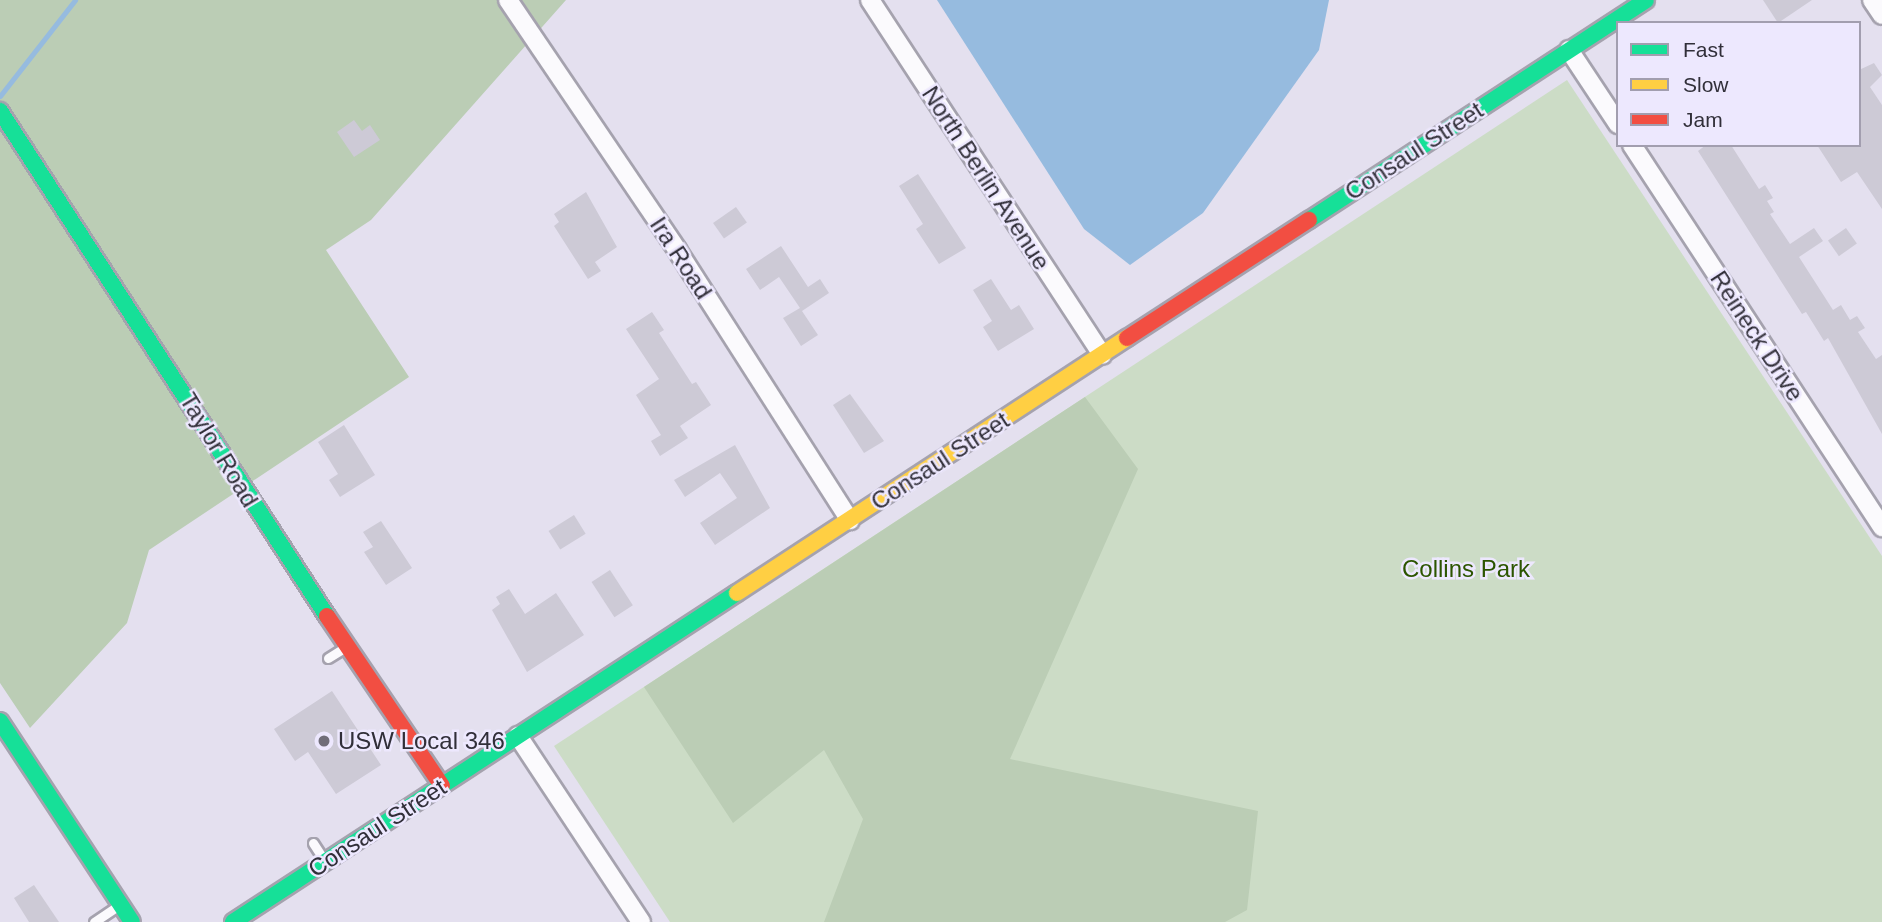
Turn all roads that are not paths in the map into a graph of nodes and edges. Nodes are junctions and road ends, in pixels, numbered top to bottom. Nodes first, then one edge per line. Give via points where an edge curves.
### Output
1 (508, 0) edge
2 (870, 0) edge
3 (1646, 0) edge
4 (1569, 50) junction
5 (0, 111) edge
6 (1616, 121) edge
7 (1633, 147) edge
8 (1102, 355) junction
9 (850, 520) junction
10 (1882, 527) edge
11 (347, 646) junction
12 (328, 658) dead end
13 (0, 721) edge
14 (518, 736) junction
15 (442, 786) junction
16 (313, 843) dead end
17 (325, 861) junction
18 (120, 904) junction
19 (94, 922) edge
20 (132, 922) edge
21 (233, 922) edge
22 (641, 922) edge

1 - 9 street, Ira Road via 677,250
2 - 8 street, North Berlin Avenue
3 - 4 street, Consaul Street
4 - 6 street
4 - 8 street, Consaul Street
5 - 11 street, Taylor Road
7 - 10 street, Reineck Drive
8 - 9 street, Consaul Street
9 - 14 street, Consaul Street
11 - 12 lane
11 - 15 street, Taylor Road
13 - 18 street
14 - 15 street, Consaul Street
14 - 22 street
15 - 17 street, Consaul Street
16 - 17 lane
17 - 21 street, Consaul Street
18 - 19 lane
18 - 20 street

